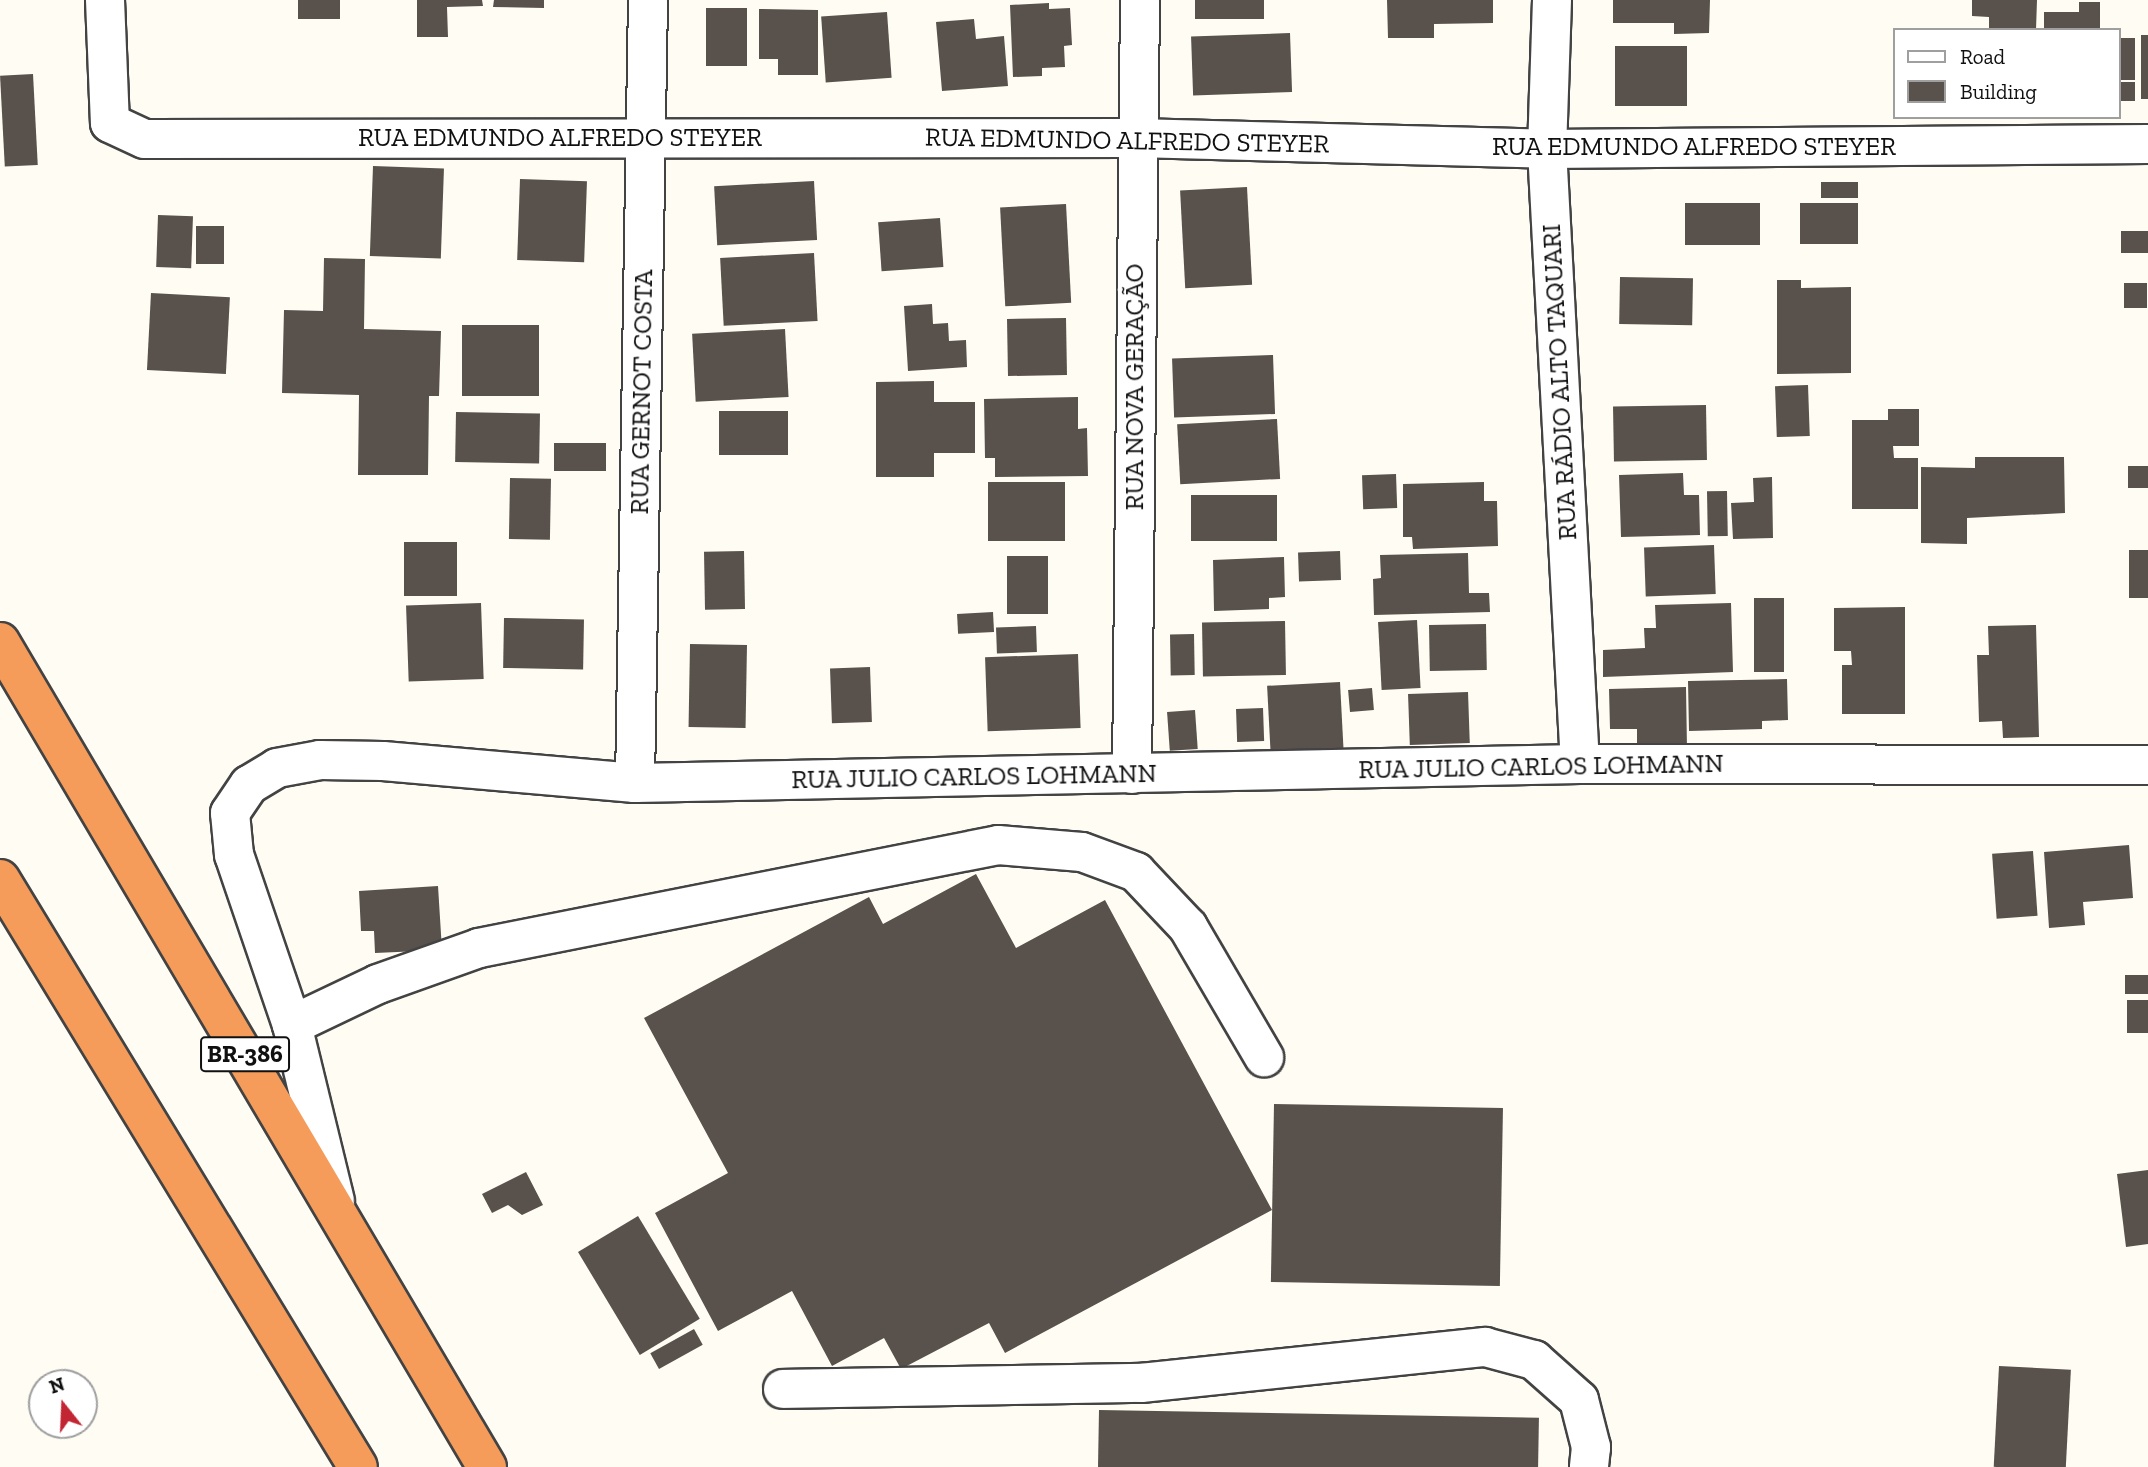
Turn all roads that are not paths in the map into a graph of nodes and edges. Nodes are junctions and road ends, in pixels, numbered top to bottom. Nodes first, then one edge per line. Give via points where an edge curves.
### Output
1 (105, 0) edge
2 (648, 0) edge
3 (1140, 0) edge
4 (1552, 0) edge
5 (646, 138) junction
6 (1137, 138) junction
7 (2148, 144) edge
8 (1547, 149) junction
9 (0, 642) edge
10 (1580, 764) junction
11 (2148, 765) edge
12 (1132, 774) junction
13 (635, 783) junction
14 (0, 879) edge
15 (292, 1025) junction
16 (1264, 1056) dead end
17 (336, 1206) junction
18 (783, 1389) dead end
19 (358, 1467) edge
20 (487, 1467) edge
21 (1589, 1467) edge

1 - 5 street, RUA EDMUNDO ALFREDO STEYER via 110,123 145,139
2 - 5 street, RUA GERNOT COSTA
3 - 6 street, RUA NOVA GERAÇÃO
4 - 8 street, RUA RÁDIO ALTO TAQUARI
5 - 6 street, RUA EDMUNDO ALFREDO STEYER
5 - 13 street, RUA GERNOT COSTA
6 - 8 street, RUA EDMUNDO ALFREDO STEYER
6 - 12 street, RUA NOVA GERAÇÃO
7 - 8 street, RUA EDMUNDO ALFREDO STEYER
8 - 10 street, RUA RÁDIO ALTO TAQUARI
9 - 17 highway, BR-386
10 - 11 street, RUA JULIO CARLOS LOHMANN
10 - 12 street, RUA JULIO CARLOS LOHMANN
12 - 13 street, RUA JULIO CARLOS LOHMANN
13 - 15 street, RUA JULIO CARLOS LOHMANN via 320,760 277,768 249,785 230,813 234,855
14 - 19 highway
15 - 16 street via 378,984 479,948 998,845 1082,852 1136,872 1188,927
15 - 17 street, RUA JULIO CARLOS LOHMANN
17 - 20 highway, BR-386
18 - 21 street via 1141,1383 1485,1347 1534,1360 1579,1401 1591,1447

